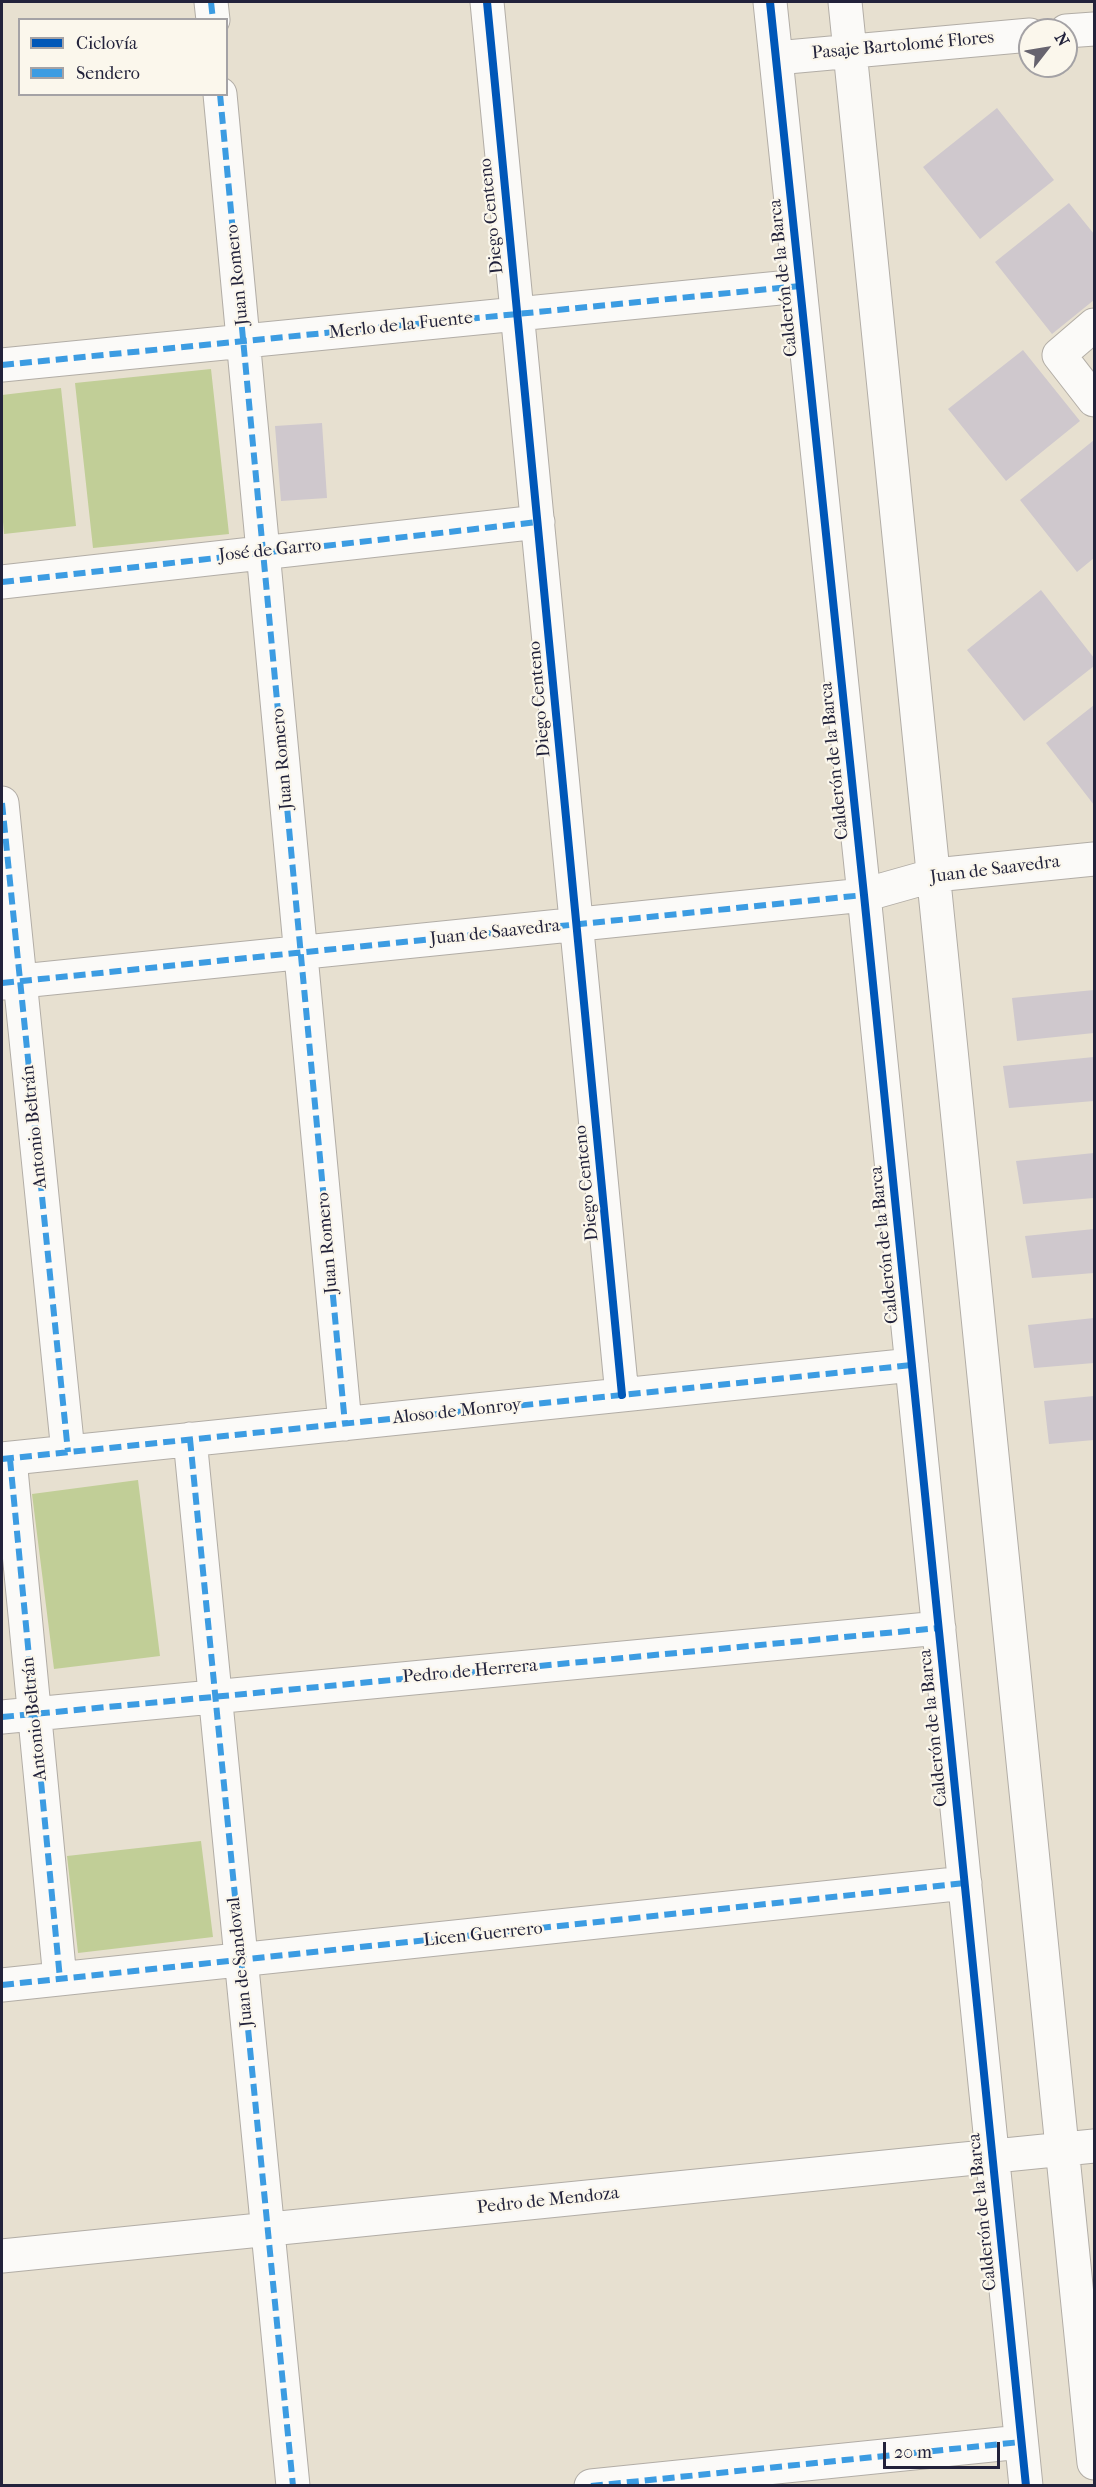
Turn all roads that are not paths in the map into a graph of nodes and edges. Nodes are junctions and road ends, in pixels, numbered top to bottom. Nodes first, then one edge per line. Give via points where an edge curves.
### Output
1 (211, 2) edge
2 (487, 2) edge
3 (770, 2) edge
4 (845, 2) edge
5 (213, 18) edge
6 (1095, 29) edge
7 (1078, 30) edge
8 (1018, 36) edge
9 (850, 51) junction
10 (776, 58) junction
11 (220, 96) edge
12 (800, 286) junction
13 (517, 314) junction
14 (1095, 325) edge
15 (244, 341) junction
16 (2, 365) edge
17 (1095, 400) edge
18 (538, 522) junction
19 (264, 552) junction
20 (2, 582) edge
21 (2, 803) edge
22 (1095, 859) edge
23 (935, 875) junction
24 (864, 895) junction
25 (576, 925) junction
26 (301, 953) junction
27 (11, 982) edge
28 (912, 1365) junction
29 (622, 1395) junction
30 (345, 1424) junction
31 (190, 1439) junction
32 (68, 1452) junction
33 (6, 1459) edge
34 (939, 1628) junction
35 (215, 1697) junction
36 (34, 1714) junction
37 (2, 1717) edge
38 (965, 1883) junction
39 (241, 1961) junction
40 (60, 1979) junction
41 (2, 1985) edge
42 (1079, 2148) edge
43 (992, 2157) junction
44 (267, 2229) junction
45 (2, 2256) edge
46 (1021, 2442) junction
47 (1095, 2463) edge
48 (293, 2486) edge
49 (591, 2486) edge
50 (1026, 2486) edge

1 - 5 street
2 - 13 street, Diego Centeno
3 - 10 street, Calderón de la Barca
4 - 9 street
6 - 7 street
8 - 9 street, Pasaje Bartolomé Flores
9 - 10 street, Pasaje Bartolomé Flores
9 - 23 street
10 - 12 street, Calderón de la Barca
11 - 15 street, Juan Romero
12 - 13 street, Merlo de la Fuente
12 - 24 street, Calderón de la Barca
13 - 15 street, Merlo de la Fuente
13 - 18 street, Diego Centeno
14 - 17 street via 1059,355
15 - 16 street, Merlo de la Fuente
15 - 19 street, Juan Romero
18 - 19 street, José de Garro
18 - 25 street, Diego Centeno
19 - 20 street, José de Garro
19 - 26 street, Juan Romero
21 - 27 street, Antonio Beltrán
22 - 23 street, Juan de Saavedra
23 - 24 street, Juan de Saavedra
23 - 42 street
24 - 25 street, Juan de Saavedra
24 - 28 street, Calderón de la Barca
25 - 26 street, Juan de Saavedra
25 - 29 street, Diego Centeno
26 - 27 street, Juan de Saavedra
26 - 30 street, Juan Romero
27 - 32 street, Antonio Beltrán
28 - 29 street, Aloso de Monroy
28 - 34 street, Calderón de la Barca
29 - 30 street, Aloso de Monroy
30 - 31 street, Aloso de Monroy
31 - 32 street, Aloso de Monroy
31 - 35 street, Juan de Sandoval
32 - 33 street, Aloso de Monroy
33 - 36 street, Antonio Beltrán
34 - 35 street, Pedro de Herrera
34 - 38 street, Calderón de la Barca
35 - 36 street, Pedro de Herrera
35 - 39 street, Juan de Sandoval
36 - 37 street, Pedro de Herrera
36 - 40 street, Antonio Beltrán
38 - 39 street, Licen Guerrero
38 - 43 street, Calderón de la Barca
39 - 40 street, Licen Guerrero
39 - 44 street, Juan de Sandoval
40 - 41 street, Licen Guerrero
42 - 43 street, Pedro de Mendoza
42 - 47 street
43 - 44 street, Pedro de Mendoza
43 - 46 street, Calderón de la Barca
44 - 45 street, Pedro de Mendoza
44 - 48 street, Juan de Sandoval
46 - 49 street
46 - 50 street, Calderón de la Barca

